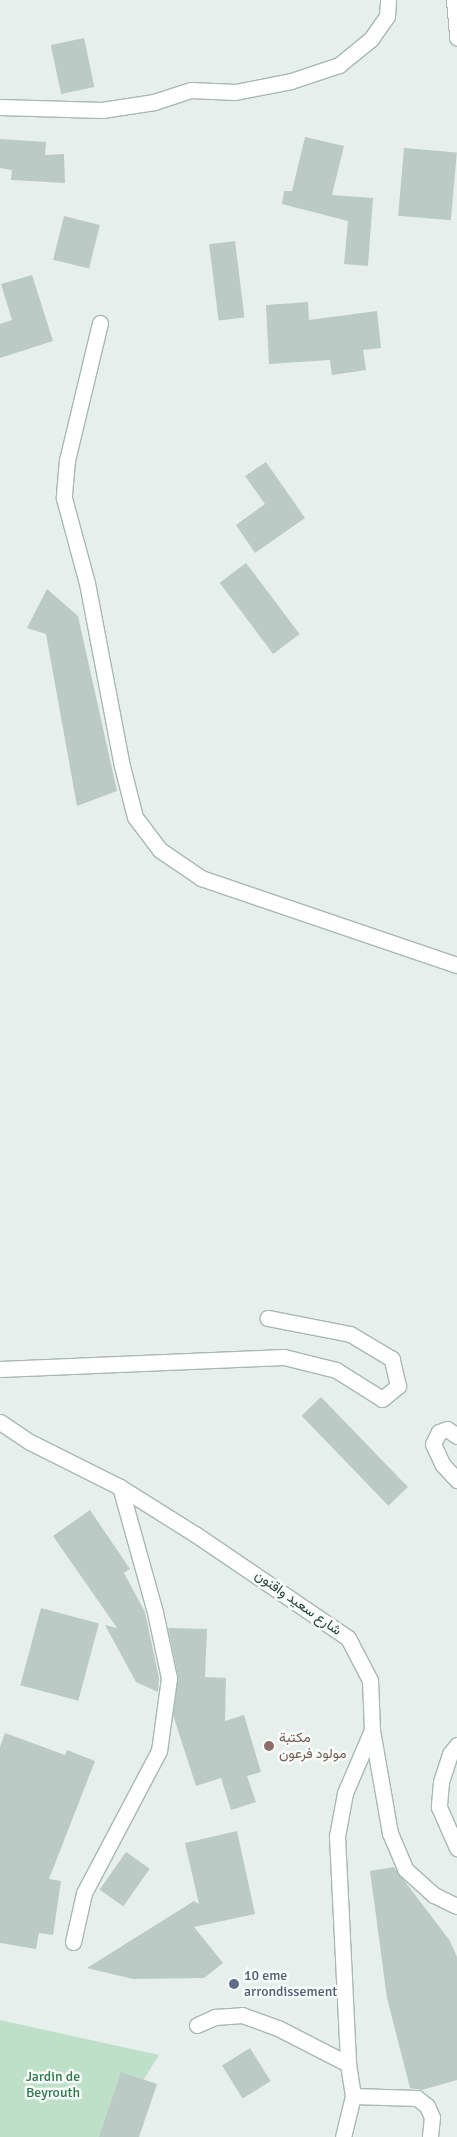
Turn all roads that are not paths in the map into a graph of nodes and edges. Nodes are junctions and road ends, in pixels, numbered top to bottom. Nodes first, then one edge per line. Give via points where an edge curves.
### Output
1 (388, 0) edge
2 (454, 0) edge
3 (457, 38) edge
4 (0, 107) edge
5 (100, 323) dead end
6 (457, 965) edge
7 (268, 1318) dead end
8 (0, 1369) edge
9 (0, 1422) edge
10 (457, 1436) edge
11 (457, 1480) edge
12 (120, 1487) junction
13 (372, 1730) junction
14 (457, 1745) edge
15 (457, 1848) edge
16 (457, 1906) edge
17 (73, 1942) dead end
18 (197, 2025) dead end
19 (348, 2064) junction
20 (353, 2096) junction
21 (343, 2137) edge
22 (430, 2137) edge

1 - 4 street via 387,16 371,38 339,65 291,81 235,92 191,90 154,102 102,110
2 - 3 street
5 - 6 street via 68,460 64,498 87,583 135,817 160,850 201,878
7 - 8 street via 350,1334 392,1359 398,1386 382,1399 336,1370 284,1357
9 - 12 street, شارع سعيد واقنون via 30,1442
10 - 11 street via 447,1429 439,1432 433,1444
12 - 13 street, شارع سعيد واقنون via 313,1611 348,1638 370,1680
12 - 17 street via 156,1612 169,1678 159,1751 84,1893
13 - 16 street via 390,1834 405,1869 434,1895
13 - 19 street, شارع سعيد واقنون via 345,1793 337,1836
14 - 15 street via 450,1754 441,1782 439,1807
18 - 19 street via 215,2017 242,2015 278,2028
19 - 20 street, شارع سعيد واقنون
20 - 21 street
20 - 22 street via 417,2098 427,2106 432,2117

